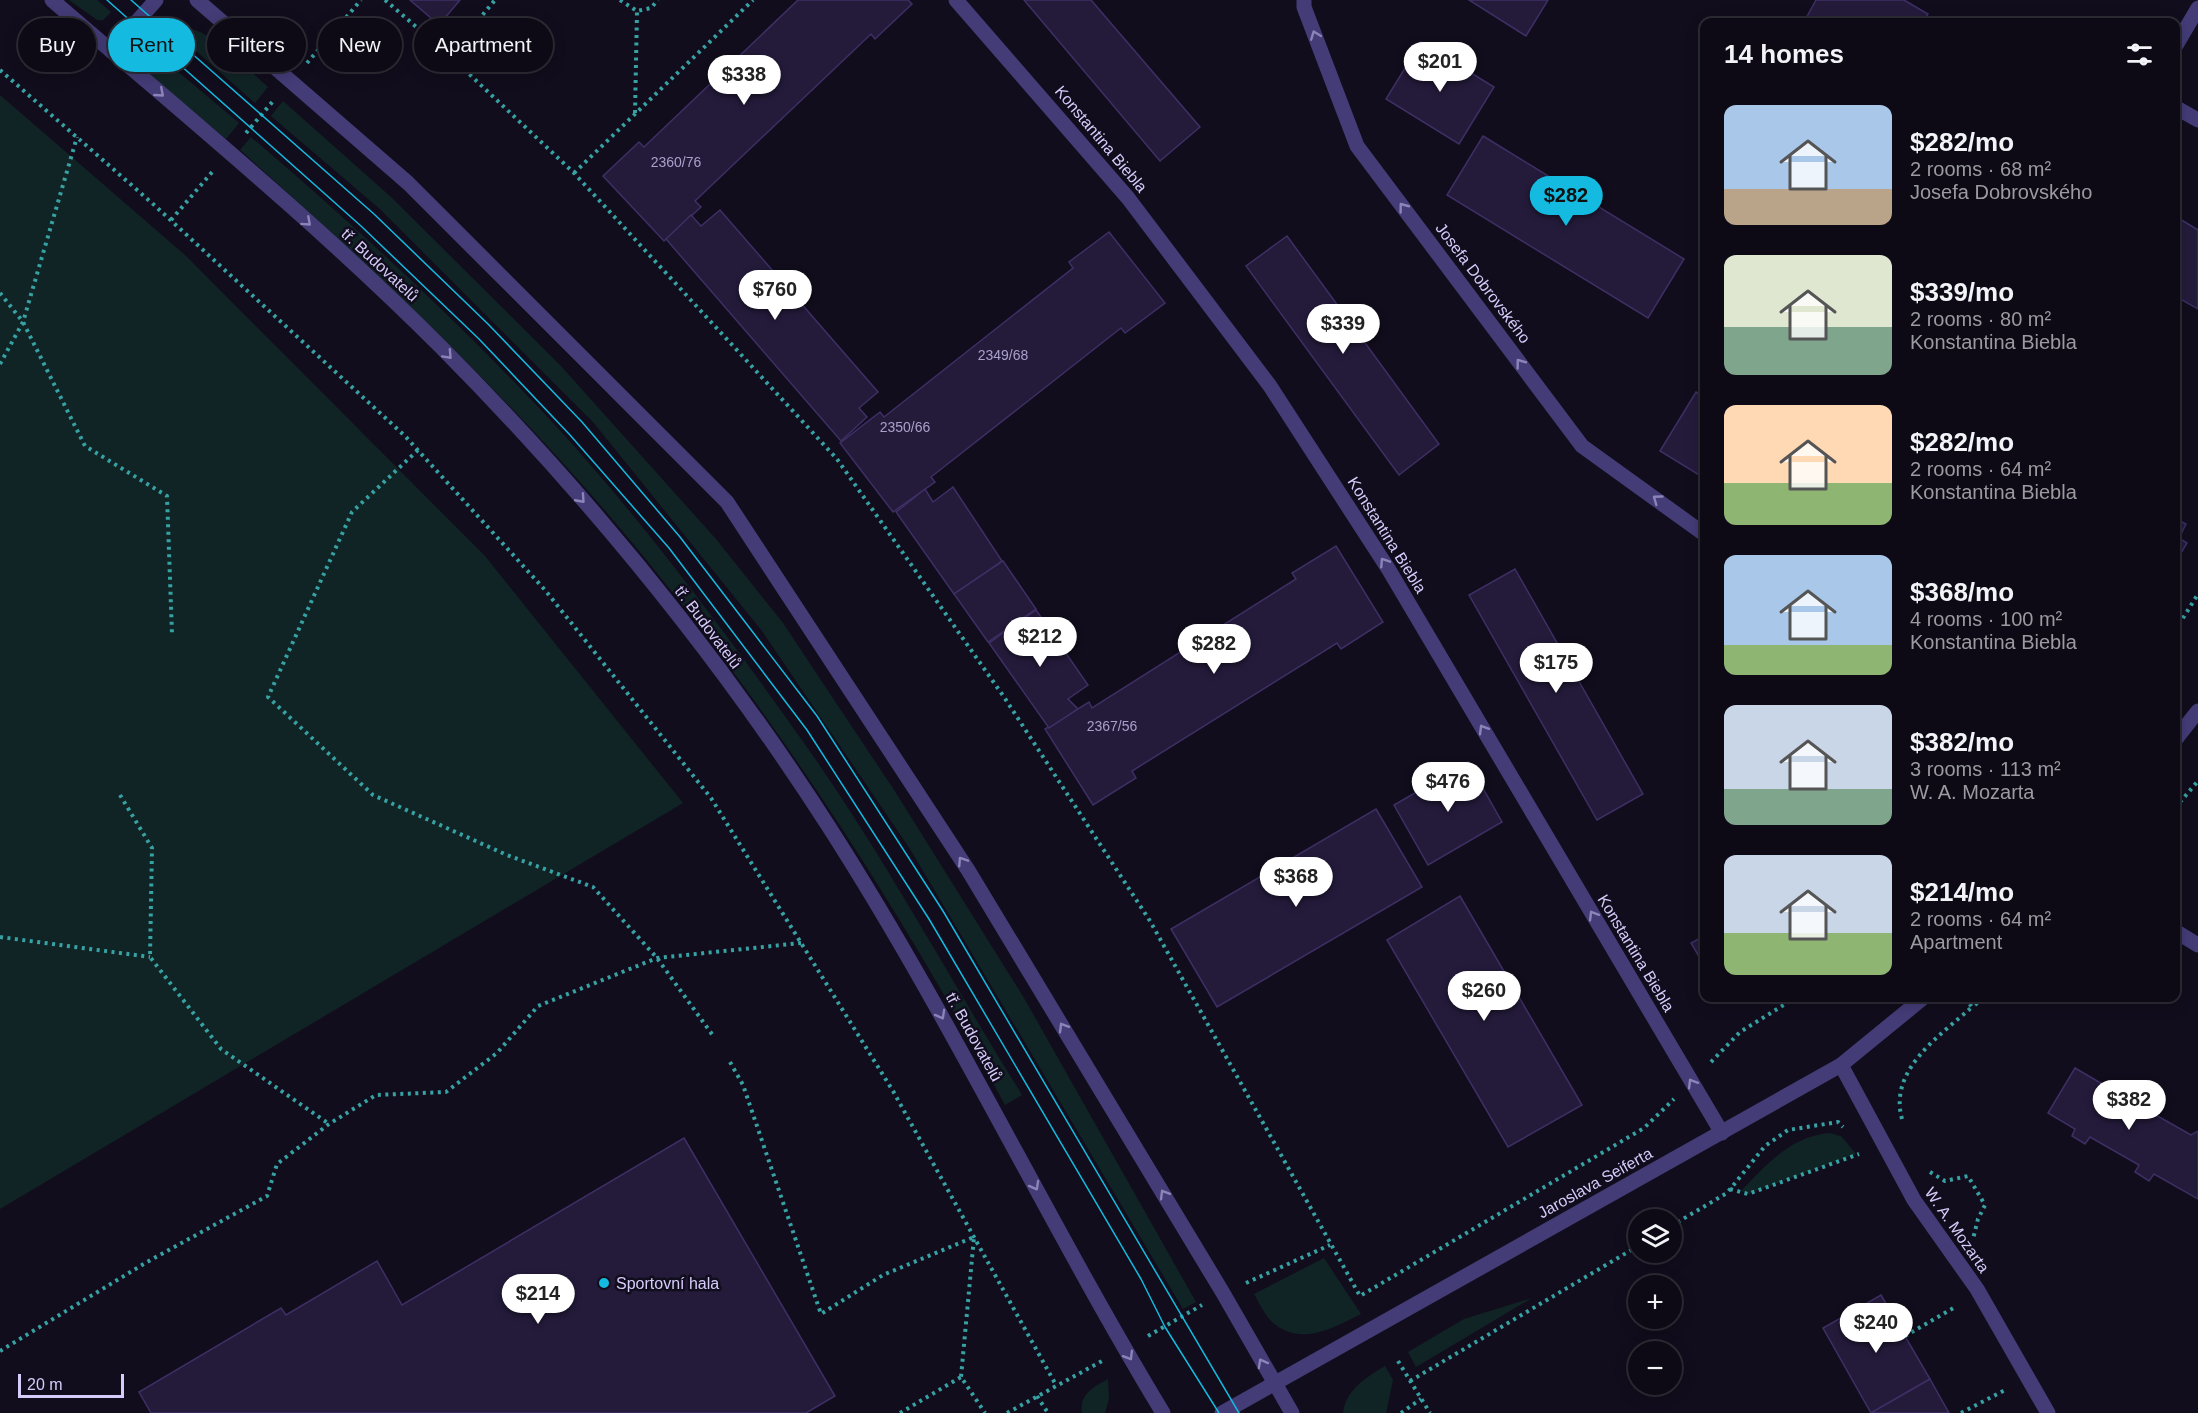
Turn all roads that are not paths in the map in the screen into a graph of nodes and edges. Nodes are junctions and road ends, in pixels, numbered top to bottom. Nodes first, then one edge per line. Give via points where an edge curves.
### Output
1 (52, 0) edge
2 (156, 0) edge
3 (197, 0) edge
4 (956, 0) edge
5 (1304, 0) edge
6 (2198, 8) edge
7 (140, 18) edge
8 (2180, 38) edge
9 (108, 48) edge
10 (136, 72) edge
11 (2180, 109) edge
12 (2198, 120) edge
13 (1700, 531) edge
14 (2198, 711) edge
15 (2180, 734) edge
16 (2180, 934) edge
17 (2198, 945) edge
18 (1918, 1002) edge
19 (1841, 1065) junction
20 (1722, 1133) junction
21 (1274, 1383) junction
22 (1163, 1413) edge
23 (1222, 1413) edge
24 (1292, 1413) edge
25 (2048, 1413) edge

1 - 9 street, tř. Budovatelů
2 - 7 street
21 -> 3 street via 968,870 727,502 408,183
20 -> 4 street, Konstantina Biebla via 1389,570 1270,386 1128,198
13 -> 5 street, Josefa Dobrovského via 1582,446 1357,146
6 - 8 street
10 -> 22 street, tř. Budovatelů via 359,268 441,348 597,517 680,617 828,824 913,963
11 - 12 street
14 - 15 street
16 - 17 street
18 - 19 street, Jaroslava Seiferta
19 - 20 street, Jaroslava Seiferta
19 - 25 street, W. A. Mozarta via 1914,1200 1977,1289
20 - 21 street, Jaroslava Seiferta
21 - 23 street, Jaroslava Seiferta
21 - 24 street

